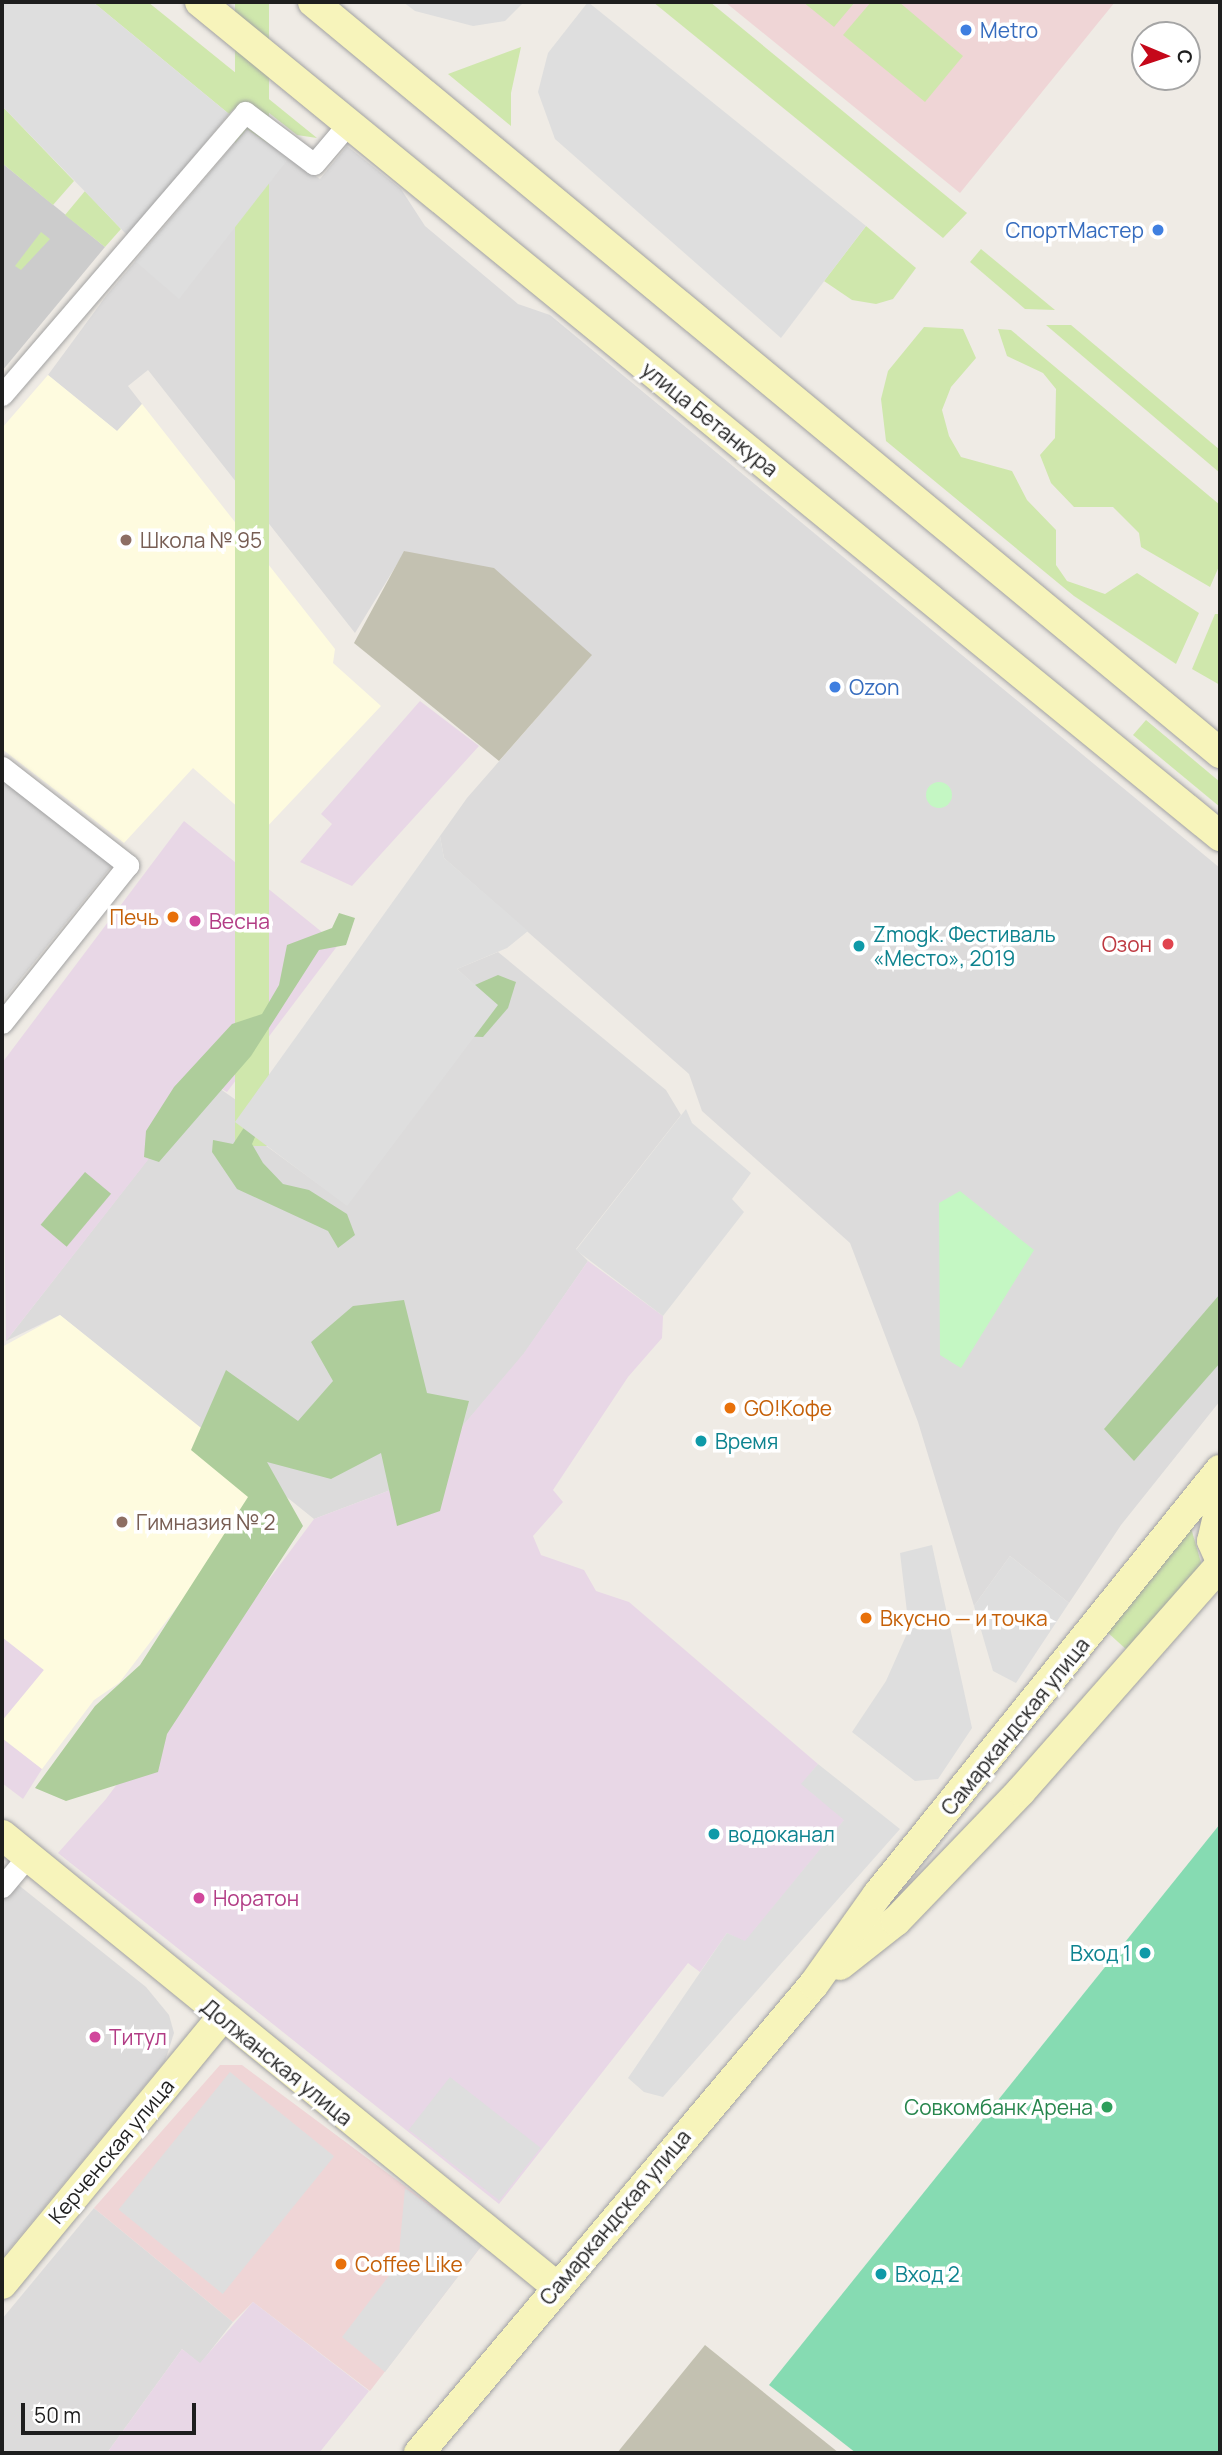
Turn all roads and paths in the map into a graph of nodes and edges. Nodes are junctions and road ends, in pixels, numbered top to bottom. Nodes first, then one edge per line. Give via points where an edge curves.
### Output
1 (200, 2) edge
2 (313, 2) edge
3 (348, 124) junction
4 (2, 395) edge
5 (1220, 753) edge
6 (2, 767) edge
7 (1220, 836) edge
8 (2, 1023) edge
9 (1220, 1471) edge
10 (1220, 1507) edge
11 (1220, 1559) edge
12 (1220, 1565) edge
13 (2, 1835) edge
14 (28, 1856) junction
15 (2, 1887) edge
16 (814, 1984) junction
17 (221, 2018) junction
18 (2, 2284) edge
19 (556, 2286) junction
20 (419, 2453) edge

1 - 3 main road, улица Бетанкура
2 - 5 main road
3 - 4 street via 314,164 245,112
3 - 7 main road, улица Бетанкура
6 - 8 street via 128,865
9 - 16 main road, Самаркандская улица via 878,1894
10 - 11 main road via 1212,1541
12 - 16 main road, Самаркандская улица via 1031,1781 896,1921
13 - 14 main road, Должанская улица
14 - 15 street
14 - 17 main road, Должанская улица
16 - 19 main road, Самаркандская улица
17 - 18 main road, Керченская улица
17 - 19 main road, Должанская улица
19 - 20 main road, Самаркандская улица

